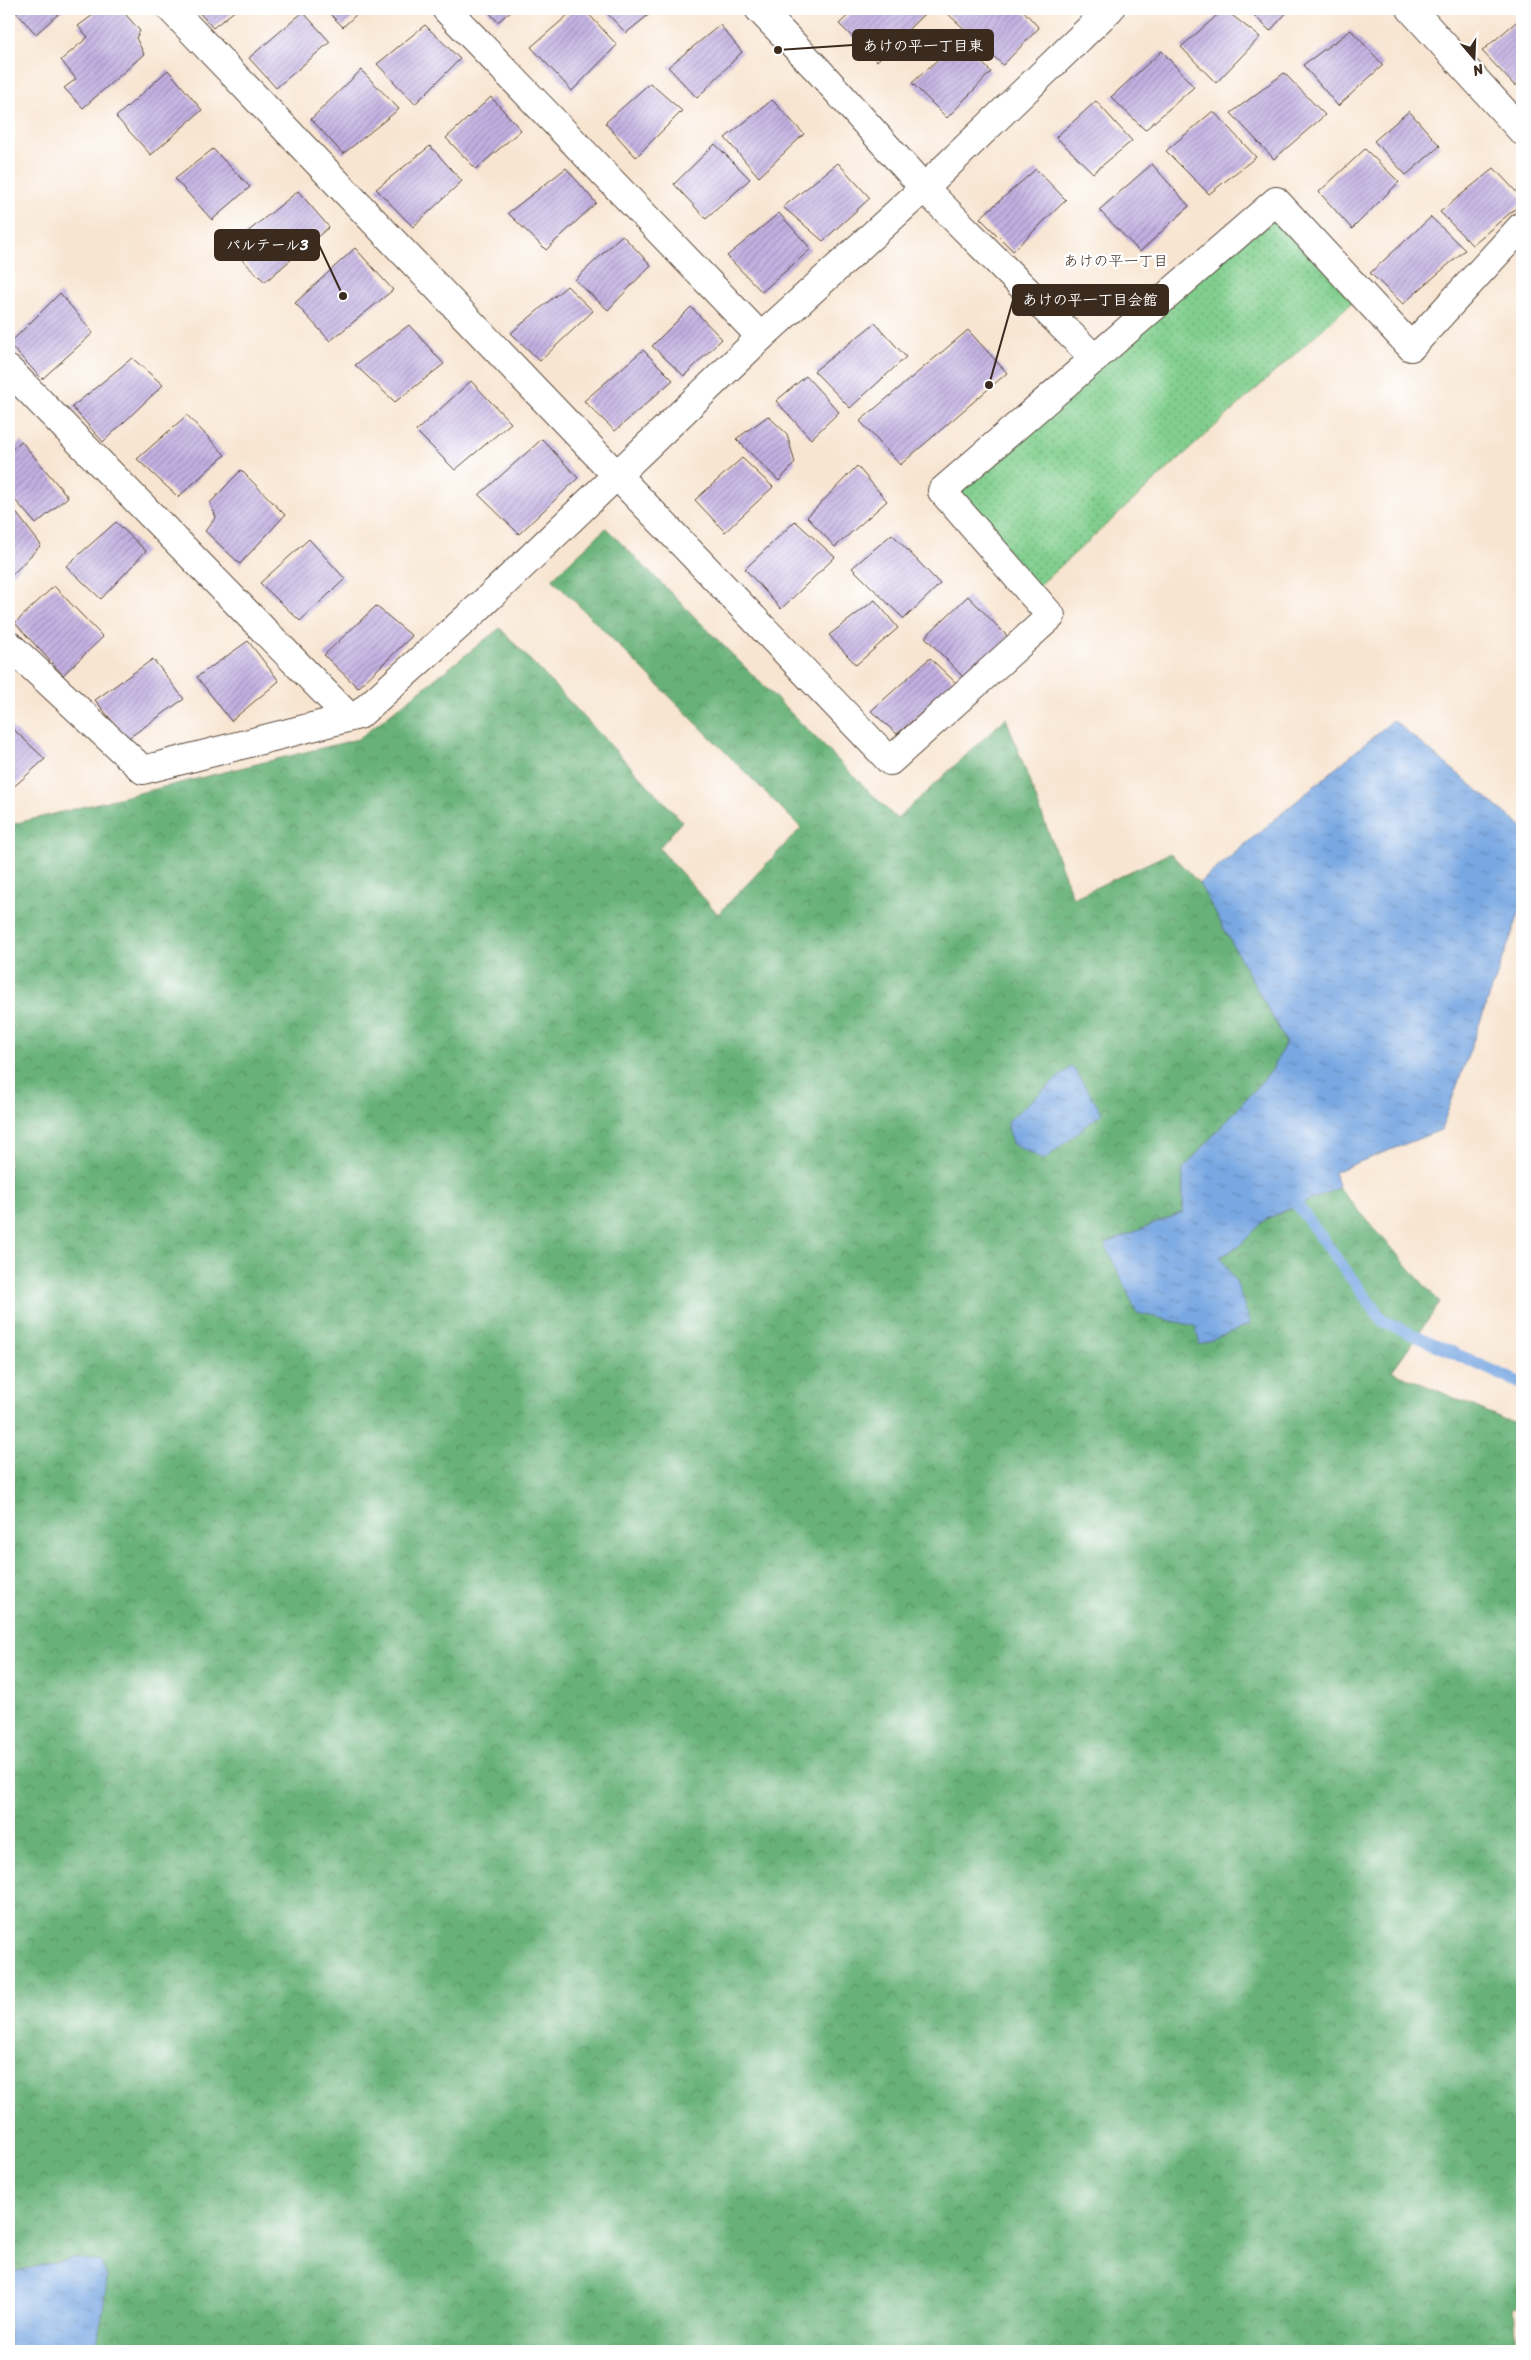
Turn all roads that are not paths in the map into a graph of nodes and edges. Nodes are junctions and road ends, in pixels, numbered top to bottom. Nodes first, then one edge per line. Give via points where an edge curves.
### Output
1 (171, 9) edge
2 (446, 9) edge
3 (759, 9) edge
4 (1110, 9) edge
5 (1413, 10) edge
6 (1522, 131) edge
7 (924, 188) junction
8 (1522, 226) edge
9 (761, 337) junction
10 (1095, 359) junction
11 (9, 370) edge
12 (614, 476) junction
13 (9, 645) edge
14 (349, 717) junction

1 - 12 street
2 - 9 street
3 - 7 street
4 - 7 street
5 - 6 street
7 - 9 street
7 - 10 street
8 - 10 street via 1411,347 1276,201
9 - 12 street
10 - 12 street via 942,491 1051,616 890,761
11 - 14 street
12 - 14 street via 464,620 359,715
13 - 14 street via 143,770

